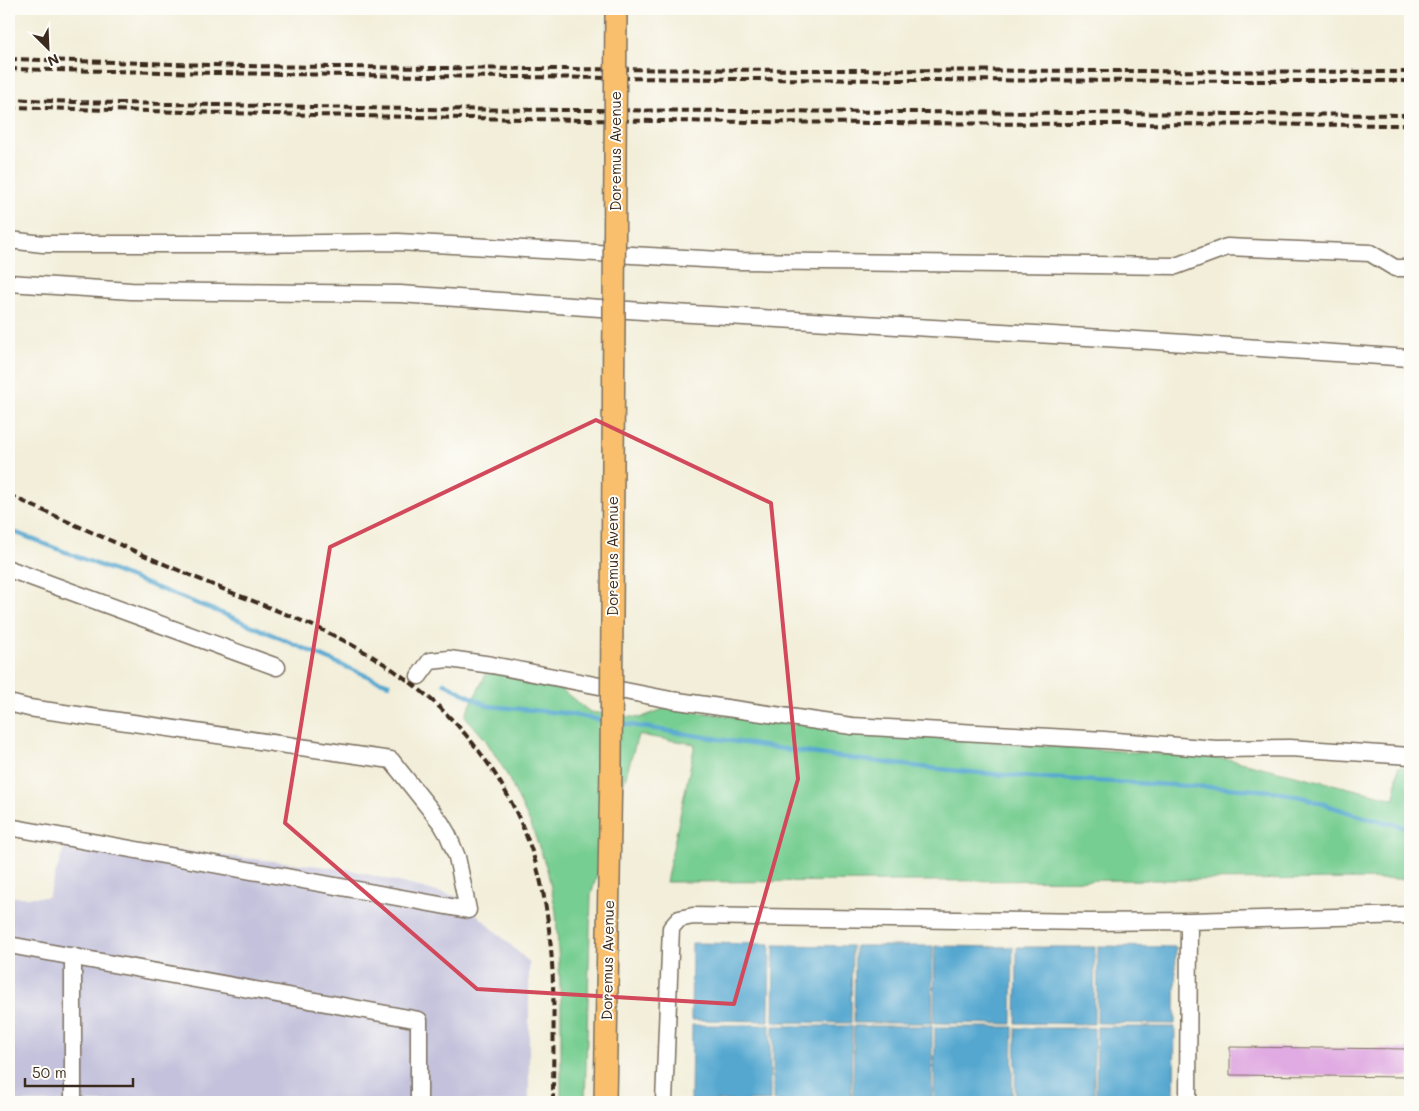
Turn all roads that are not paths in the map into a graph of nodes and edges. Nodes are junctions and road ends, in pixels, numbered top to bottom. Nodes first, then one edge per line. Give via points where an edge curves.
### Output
1 (616, 9) edge
2 (9, 240) edge
3 (1410, 268) edge
4 (9, 283) edge
5 (1410, 358) edge
6 (9, 569) edge
7 (277, 667) dead end
8 (419, 676) dead end
9 (9, 703) edge
10 (1410, 756) edge
11 (9, 827) edge
12 (1410, 915) edge
13 (1189, 921) junction
14 (9, 944) edge
15 (73, 956) junction
16 (73, 1102) edge
17 (419, 1102) edge
18 (605, 1102) edge
19 (664, 1102) edge
20 (1188, 1102) edge

1 - 18 main road, Doremus Avenue, bridge via 611,768
2 - 3 lane via 43,244 398,242 739,261 1176,266 1227,247 1370,252 1395,268
4 - 5 lane via 131,291 400,294
6 - 7 lane
8 - 10 lane via 430,661 449,660 492,665 671,700 852,726 1216,749 1290,748
9 - 11 lane via 391,760 448,835 457,857 468,910
12 - 13 lane
13 - 19 lane via 693,916 679,919 670,928
13 - 20 lane
14 - 15 lane
15 - 16 lane
15 - 17 lane via 419,1020

